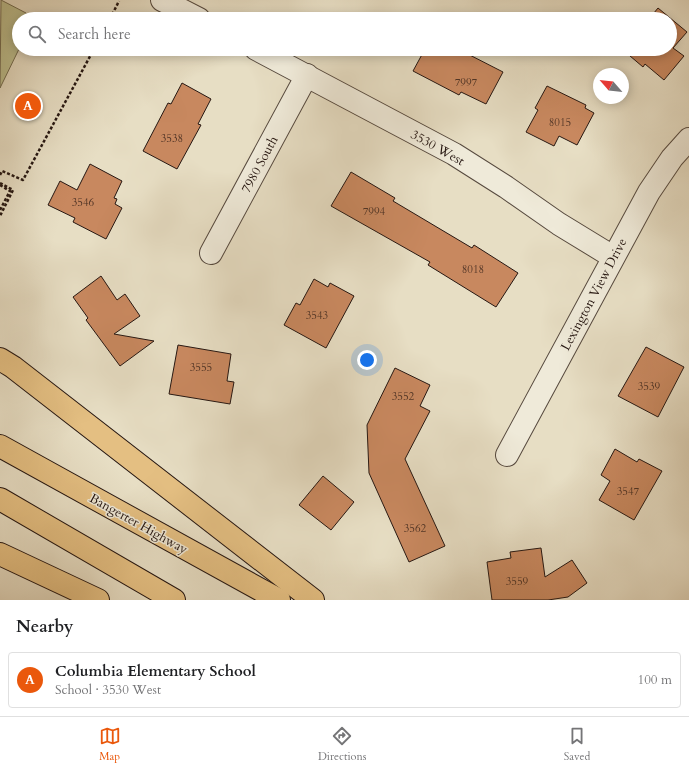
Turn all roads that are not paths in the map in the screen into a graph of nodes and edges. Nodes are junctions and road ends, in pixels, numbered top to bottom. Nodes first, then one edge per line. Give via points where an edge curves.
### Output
1 (162, 0) edge
2 (185, 12) edge
3 (270, 56) edge
4 (307, 75) junction
5 (689, 139) edge
6 (211, 253) dead end
7 (613, 256) junction
8 (0, 360) edge
9 (0, 446) edge
10 (507, 455) dead end
11 (0, 499) edge
12 (0, 554) edge
13 (98, 600) edge
14 (174, 600) edge
15 (279, 600) edge
16 (313, 600) edge

1 - 2 street
3 - 4 street, 3530 West
4 - 6 street, 7980 South
4 - 7 street, 3530 West via 454,154 506,186 559,224
5 - 7 street, Lexington View Drive via 648,192
7 - 10 street, Lexington View Drive
8 - 16 highway via 12,366
9 - 15 highway, Bangerter Highway
11 - 14 highway
12 - 13 highway

